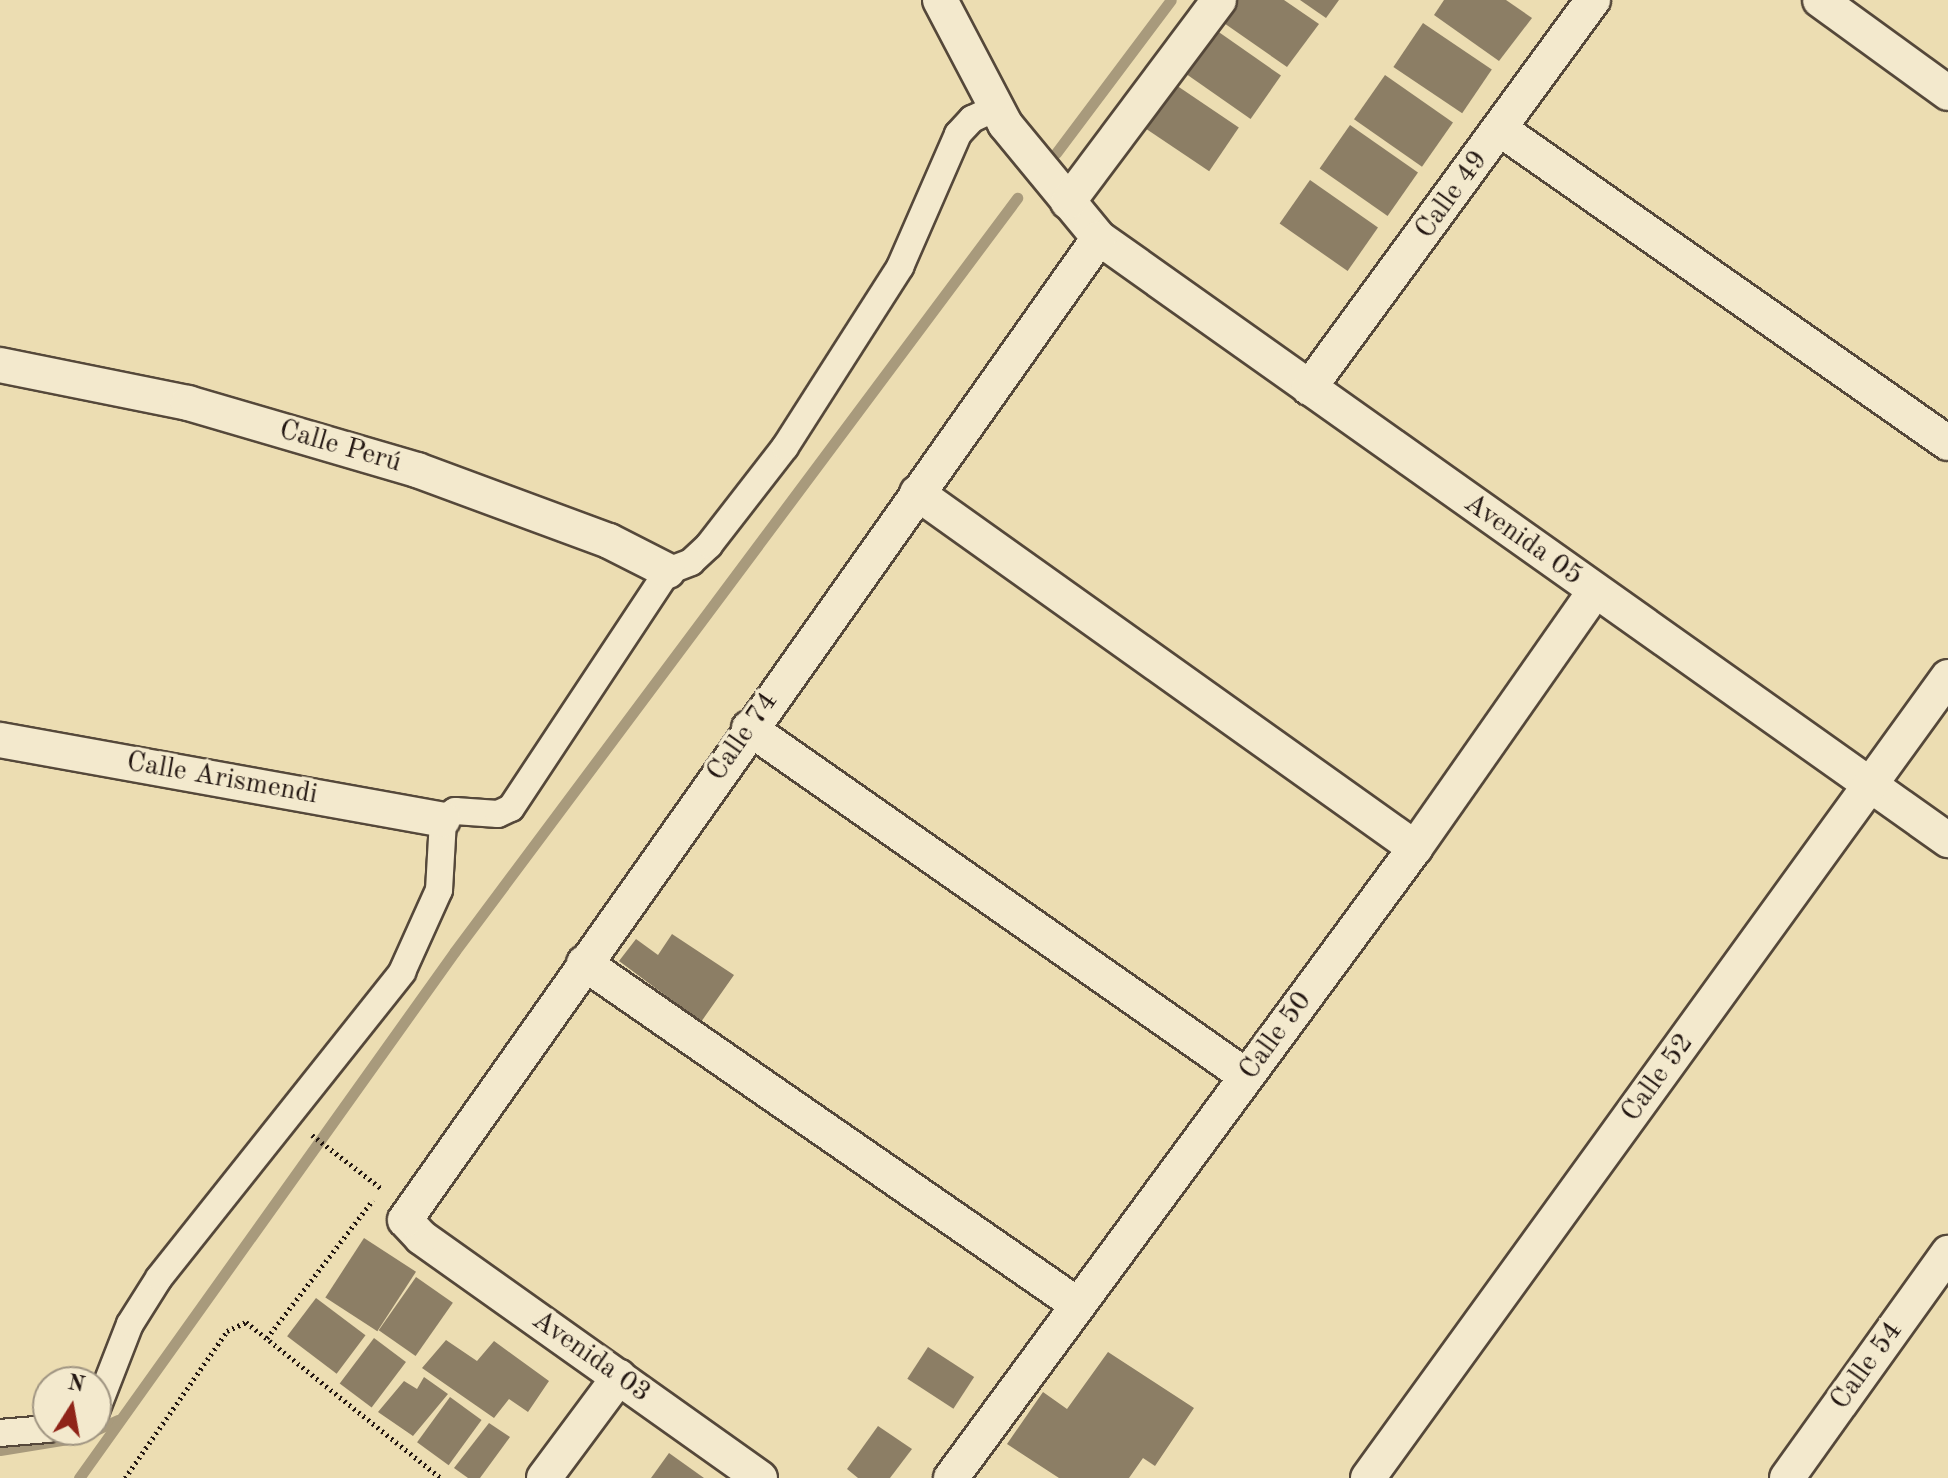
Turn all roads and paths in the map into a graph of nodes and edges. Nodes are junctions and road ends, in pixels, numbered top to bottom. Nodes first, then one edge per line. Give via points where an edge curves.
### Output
1 (940, 0) edge
2 (1219, 0) edge
3 (1593, 0) edge
4 (1820, 0) edge
5 (1948, 93) edge
6 (996, 108) junction
7 (1500, 129) junction
8 (1068, 202) junction
9 (1099, 238) junction
10 (0, 365) edge
11 (1309, 388) junction
12 (1948, 443) edge
13 (917, 493) junction
14 (668, 571) junction
15 (1595, 591) junction
16 (1948, 677) edge
17 (749, 728) junction
18 (0, 740) edge
19 (1871, 785) junction
20 (443, 820) junction
21 (1948, 840) edge
22 (1415, 848) junction
23 (584, 963) junction
24 (1246, 1076) junction
25 (302, 1128) dead end
26 (382, 1189) junction
27 (413, 1228) junction
28 (1948, 1253) edge
29 (1078, 1305) junction
30 (267, 1338) junction
31 (112, 1370) edge
32 (619, 1377) junction
33 (32, 1430) edge
34 (0, 1433) edge
35 (125, 1478) edge
36 (441, 1478) edge
37 (544, 1478) edge
38 (760, 1478) edge
39 (951, 1478) edge
40 (1368, 1478) edge
41 (1787, 1478) edge

1 - 6 street, Avenida 05
2 - 8 street
3 - 7 street, Calle 49
4 - 5 street
6 - 8 street, Avenida 05 via 1026,154
6 - 14 street via 972,119 958,134 900,267 785,447 709,545 691,562
7 - 11 street, Calle 49
7 - 12 street
8 - 9 street, Avenida 05
9 - 11 street, Avenida 05
9 - 13 street, Calle 74
10 - 14 street, Calle Perú via 188,403 417,470 609,541
11 - 15 street, Avenida 05
13 - 17 street, Calle 74
13 - 22 street
14 - 20 street via 511,808 498,814 455,811
15 - 19 street, Avenida 05
15 - 22 street, Calle 50
16 - 19 street, Calle 52
17 - 23 street, Calle 74
17 - 24 street
18 - 20 street, Calle Arismendi
19 - 21 street, Avenida 05
19 - 40 street, Calle 52
20 - 31 street via 439,890 402,972 159,1278 130,1324
22 - 24 street, Calle 50
23 - 27 street, Calle 74
23 - 29 street
24 - 29 street, Calle 50
25 - 26 path
26 - 27 path
26 - 30 path
27 - 32 street, Avenida 03
28 - 41 street, Calle 54
29 - 39 street, Calle 50
30 - 35 path via 246,1322 227,1331
30 - 36 path
32 - 37 street
32 - 38 street, Avenida 03
33 - 34 street

